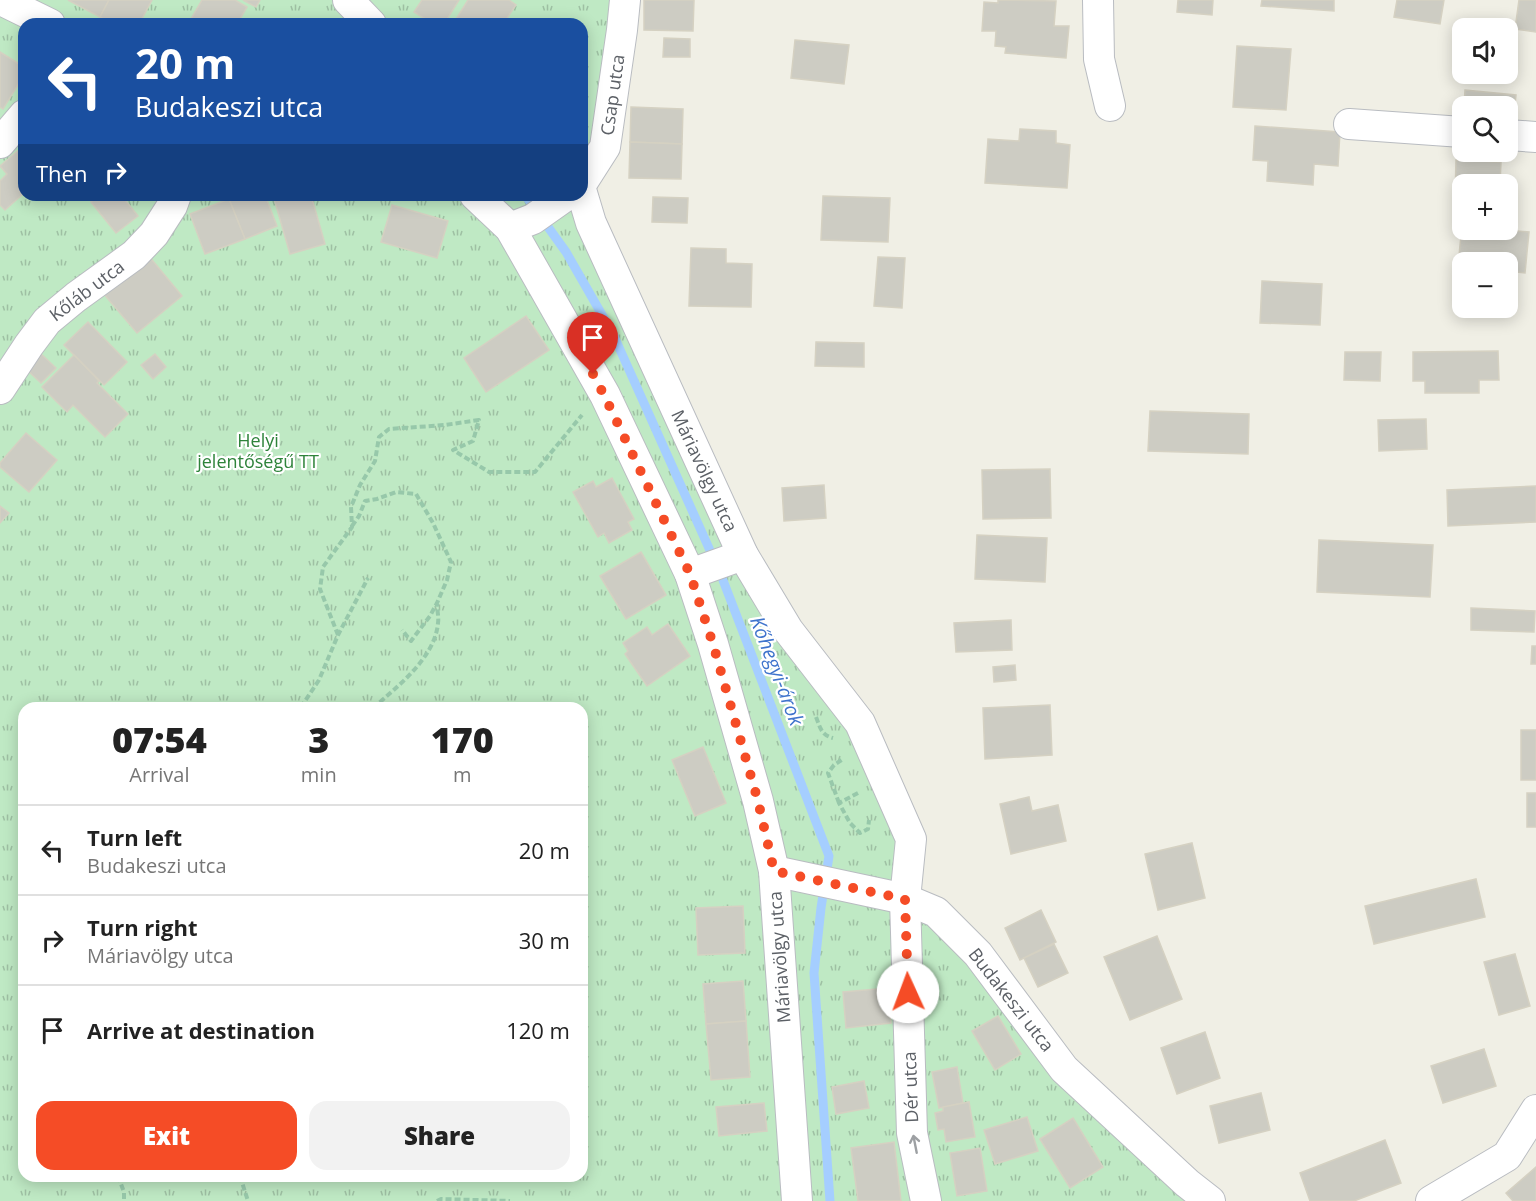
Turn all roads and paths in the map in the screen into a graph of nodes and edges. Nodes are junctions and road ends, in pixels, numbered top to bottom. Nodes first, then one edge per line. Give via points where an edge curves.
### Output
1 (348, 0) edge
2 (625, 0) edge
3 (1098, 0) edge
4 (16, 3) edge
5 (40, 18) edge
6 (365, 18) edge
7 (1110, 106) dead end
8 (18, 122) edge
9 (1349, 124) dead end
10 (1452, 131) edge
11 (1518, 136) edge
12 (1536, 137) edge
13 (0, 143) edge
14 (588, 171) edge
15 (174, 201) edge
16 (485, 201) edge
17 (560, 201) edge
18 (578, 201) edge
19 (521, 224) junction
20 (0, 389) edge
21 (604, 395) junction
22 (352, 527) junction
23 (718, 564) junction
24 (368, 578) dead end
25 (436, 603) junction
26 (402, 630) dead end
27 (338, 635) junction
28 (304, 702) edge
29 (380, 702) edge
30 (848, 752) dead end
31 (864, 790) dead end
32 (839, 803) junction
33 (869, 818) dead end
34 (774, 871) junction
35 (905, 899) junction
36 (1536, 1110) edge
37 (120, 1182) edge
38 (242, 1182) edge
39 (124, 1201) edge
40 (248, 1201) edge
41 (438, 1201) edge
42 (510, 1201) edge
43 (797, 1201) edge
44 (926, 1201) edge
45 (1210, 1201) edge
46 (1431, 1201) edge

1 - 6 street
2 - 14 street, Csap utca via 605,147
3 - 7 street via 1099,59
4 - 5 street
8 - 13 street
9 - 10 street
11 - 12 street
15 - 20 street, Kőláb utca via 154,234 134,255 47,321
16 - 19 street, Máriavölgy utca
17 - 19 street, Csap utca
18 - 23 street, Máriavölgy utca via 591,223
19 - 21 street, Máriavölgy utca
21 - 22 path via 592,402 535,472 489,472 453,450 473,441 479,420 389,429 379,437 375,461 351,507
21 - 23 street, Máriavölgy utca
22 - 25 path via 365,501 396,492 416,494 451,562
22 - 27 path via 323,567 320,589
23 - 34 street, Máriavölgy utca via 713,644
23 - 35 street, Máriavölgy utca via 788,630 860,723 911,839
24 - 27 path
25 - 26 path via 411,640
25 - 29 path via 438,623 433,641 407,678
27 - 28 path via 319,680
30 - 32 path via 828,773
31 - 32 path
32 - 33 path via 860,833 868,829
34 - 35 street, Budakeszi utca
34 - 43 street, Máriavölgy utca
44 -> 35 street, Dér utca via 912,1133
35 - 45 street, Budakeszi utca via 936,912 978,954 1064,1069
36 - 46 street via 1507,1156
37 - 39 path
38 - 40 path
41 - 42 path

